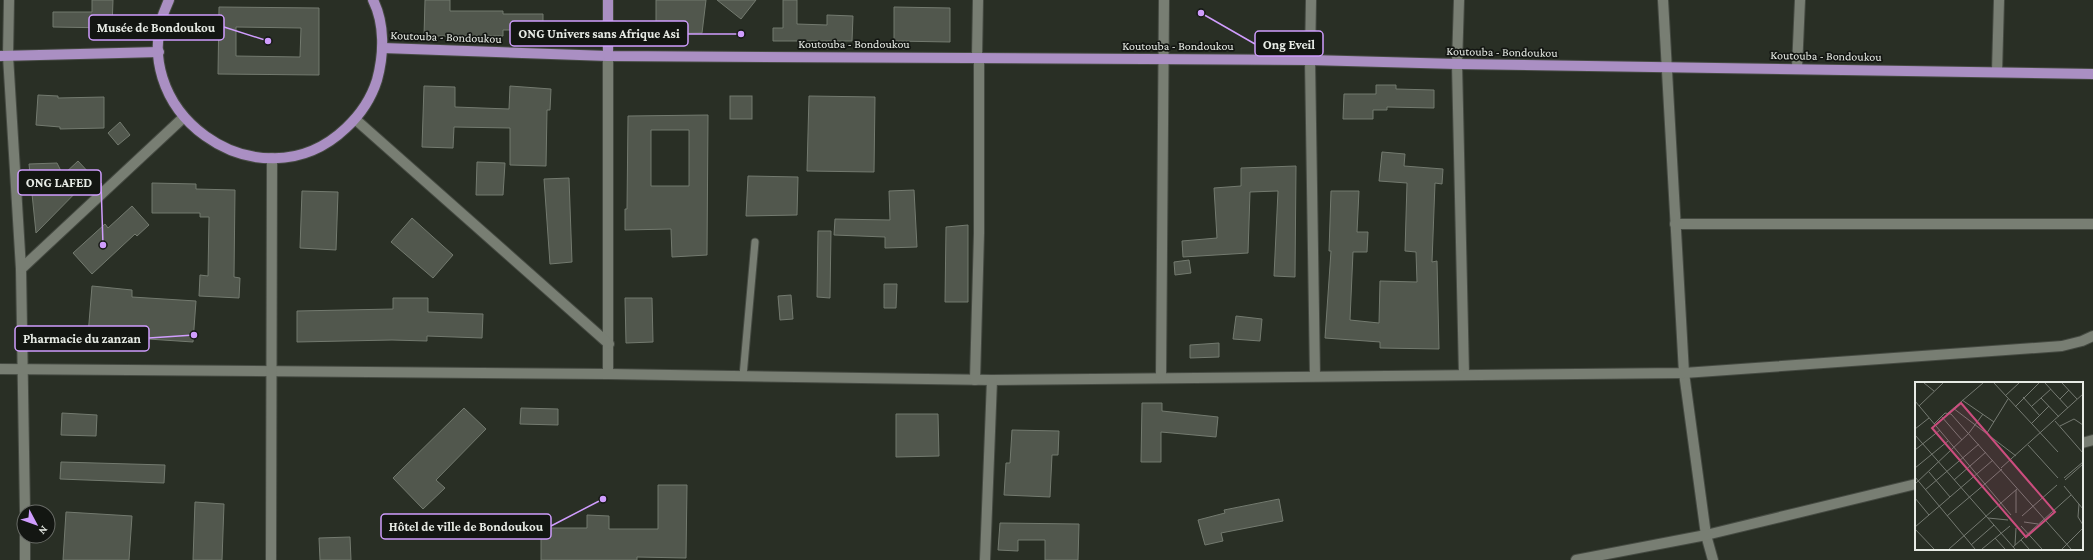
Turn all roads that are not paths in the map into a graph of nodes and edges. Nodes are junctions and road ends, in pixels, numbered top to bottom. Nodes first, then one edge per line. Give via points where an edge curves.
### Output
1 (9, 0) edge
2 (169, 0) edge
3 (373, 0) edge
4 (608, 0) edge
5 (978, 0) edge
6 (1164, 0) edge
7 (1311, 0) edge
8 (1459, 0) edge
9 (1663, 0) edge
10 (1800, 0) edge
11 (1999, 0) edge
12 (382, 48) junction
13 (159, 52) junction
14 (4, 56) edge
15 (608, 56) junction
16 (978, 57) junction
17 (1164, 59) junction
18 (1310, 60) junction
19 (1457, 64) junction
20 (1666, 67) junction
21 (1797, 68) junction
22 (1997, 72) junction
23 (2093, 74) edge
24 (184, 118) junction
25 (355, 119) junction
26 (272, 158) junction
27 (1676, 224) junction
28 (2093, 224) edge
29 (755, 242) dead end
30 (21, 269) junction
31 (2093, 336) edge
32 (609, 344) junction
33 (0, 369) edge
34 (23, 369) junction
35 (271, 370) junction
36 (1684, 373) junction
37 (608, 374) junction
38 (1464, 375) junction
39 (743, 376) junction
40 (1315, 376) junction
41 (1161, 377) junction
42 (975, 380) junction
43 (992, 380) junction
44 (2093, 440) edge
45 (2083, 442) edge
46 (1915, 484) edge
47 (25, 504) edge
48 (1706, 535) junction
49 (25, 544) edge
50 (25, 560) edge
51 (271, 560) edge
52 (985, 560) edge
53 (1576, 560) edge
54 (1713, 560) edge

1 - 14 street
2 - 13 main road via 160,30
3 - 12 main road via 381,26
4 - 15 main road
5 - 16 street
6 - 17 street
7 - 18 street
8 - 19 street
9 - 20 street
10 - 21 street
11 - 22 street
12 - 15 main road, Koutouba - Bondoukou
12 - 25 main road via 375,86
13 - 14 main road
13 - 24 main road via 166,87
14 - 30 street
15 - 16 main road, Koutouba - Bondoukou
15 - 32 street
16 - 17 main road, Koutouba - Bondoukou
16 - 42 street via 979,233
17 - 18 main road, Koutouba - Bondoukou
17 - 41 street
18 - 19 main road, Koutouba - Bondoukou
18 - 40 street
19 - 20 main road, Koutouba - Bondoukou
19 - 38 street
20 - 21 main road, Koutouba - Bondoukou
20 - 27 street
21 - 22 main road, Koutouba - Bondoukou
22 - 23 main road, Koutouba - Bondoukou
24 - 26 main road via 202,135 223,148 247,156
24 - 30 street
25 - 26 main road via 338,135 318,147 296,155
25 - 32 street
26 - 35 street
27 - 28 street
27 - 36 street
29 - 39 lane
30 - 34 street
31 - 36 street via 2062,346
32 - 37 street
33 - 34 street
34 - 35 street
34 - 47 street
35 - 37 street
35 - 51 street
36 - 38 street
36 - 48 street
37 - 39 street
38 - 40 street
39 - 42 street
40 - 41 street
41 - 43 street
42 - 43 street
43 - 52 street
44 - 45 street
46 - 48 street
48 - 53 street
48 - 54 street
49 - 50 street

